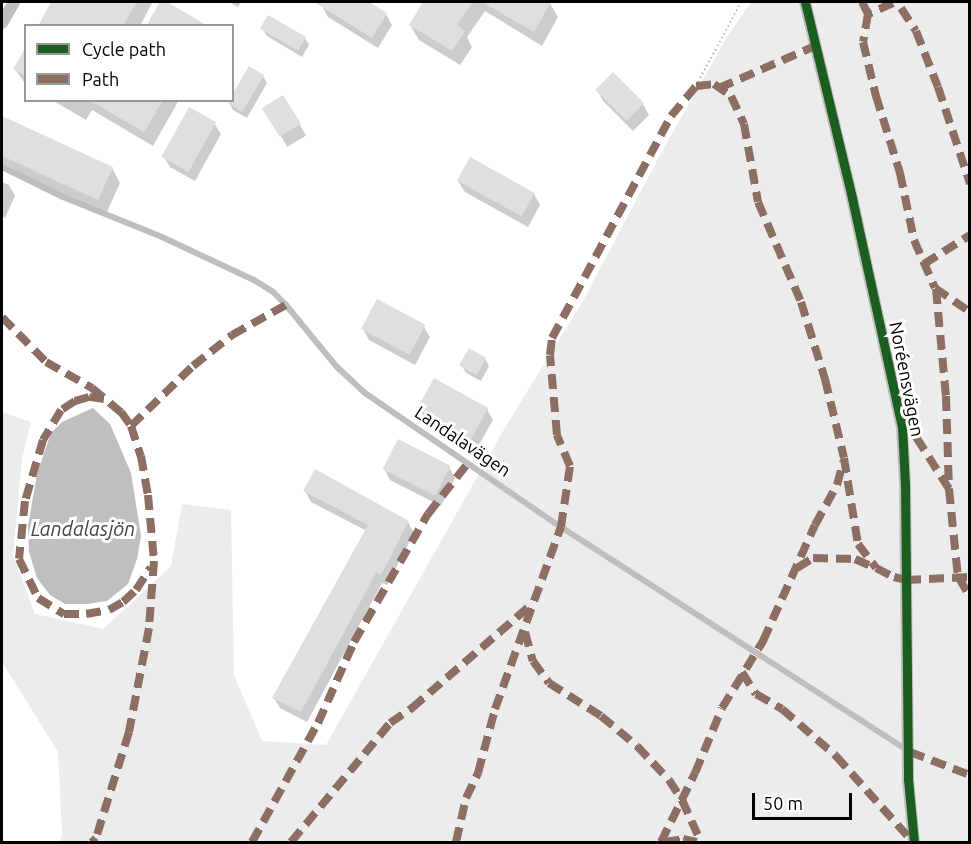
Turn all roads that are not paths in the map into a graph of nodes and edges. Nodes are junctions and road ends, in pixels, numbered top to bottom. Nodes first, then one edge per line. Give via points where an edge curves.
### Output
1 (14, 2) edge
2 (805, 2) edge
3 (2, 23) edge
4 (2, 167) edge
5 (910, 752) junction
6 (914, 843) edge

1 - 3 street
2 - 5 street, Noréensvägen via 902,428
4 - 5 lane, Landalavägen via 254,280 286,305 337,367 365,393 561,527
5 - 6 street, Noréensvägen

